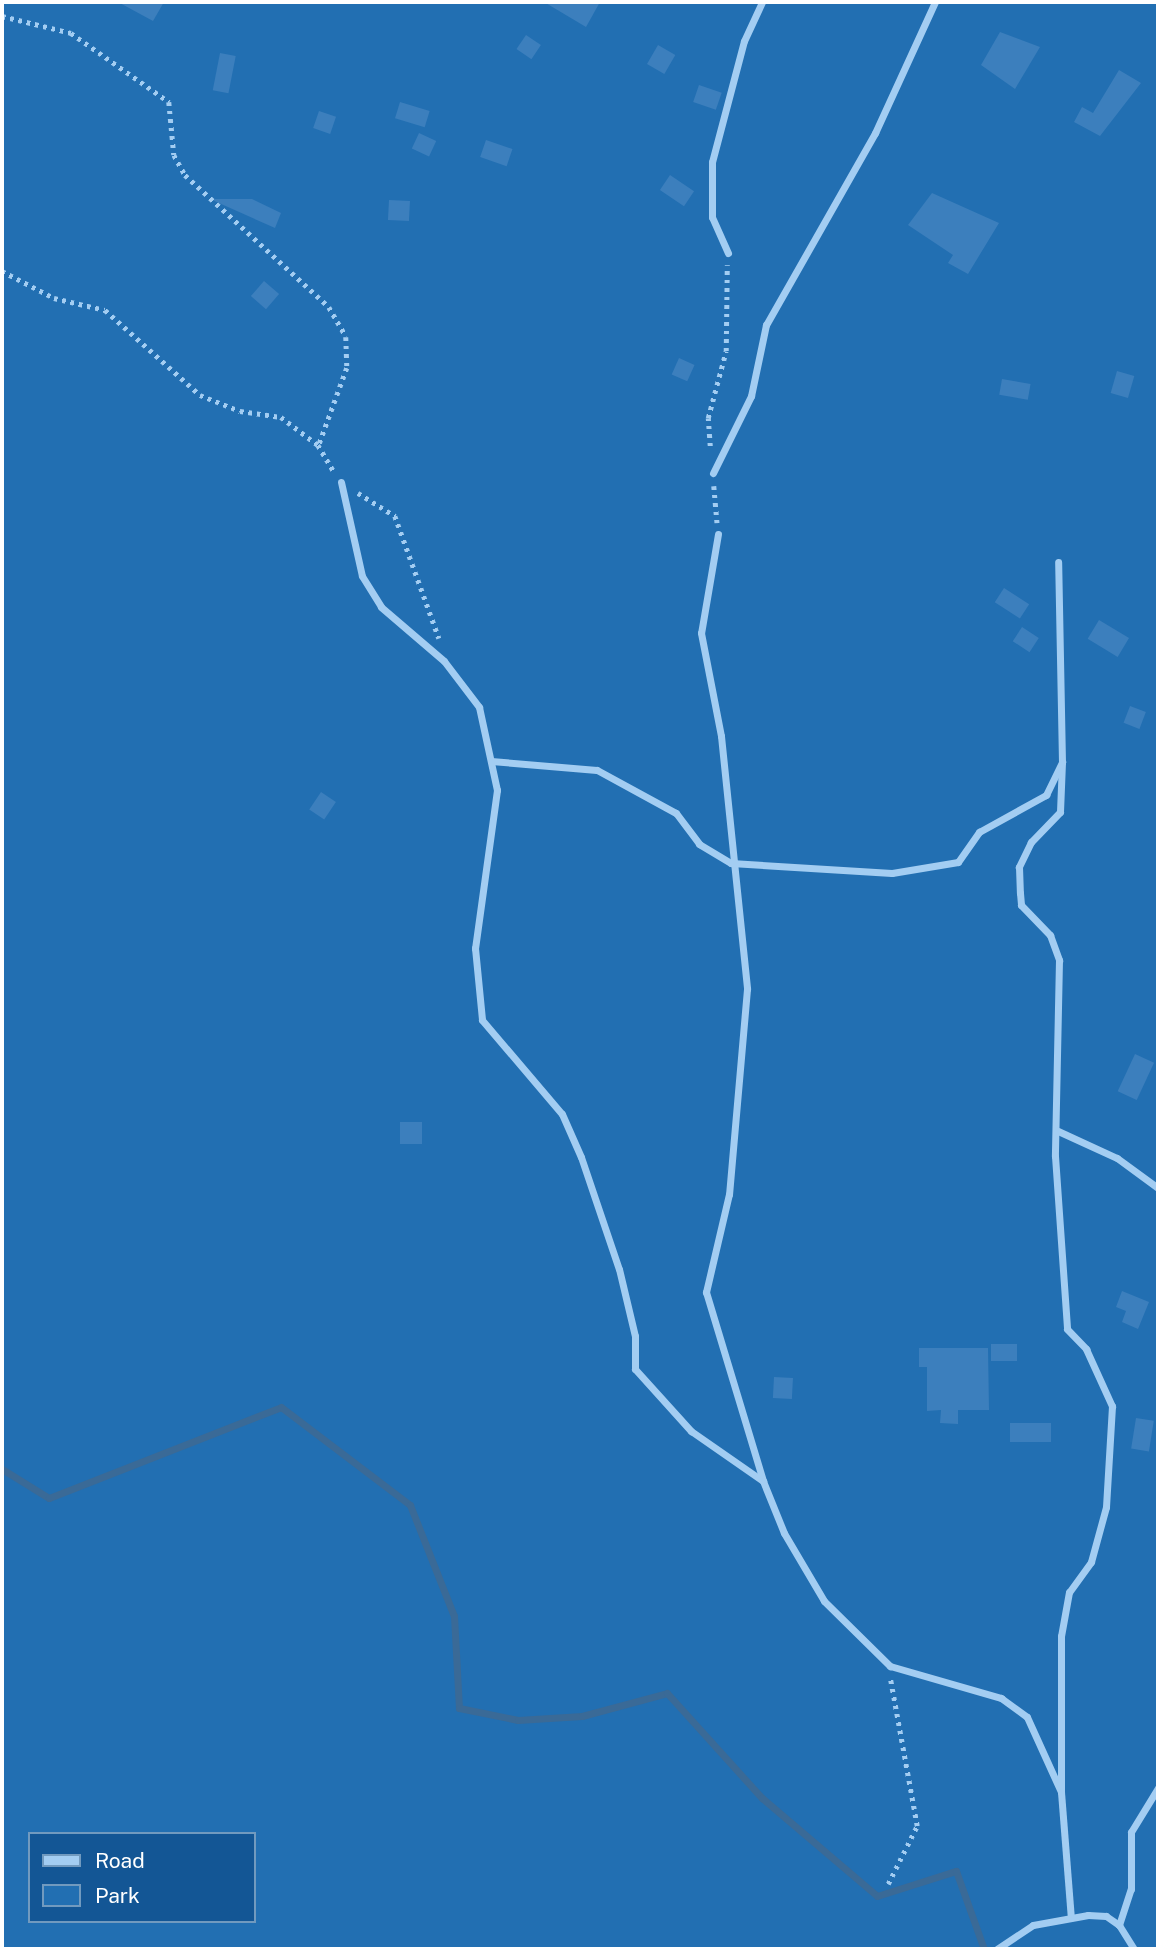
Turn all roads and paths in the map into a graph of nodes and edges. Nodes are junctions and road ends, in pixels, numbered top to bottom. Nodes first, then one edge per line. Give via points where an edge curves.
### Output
1 (762, 2) edge
2 (935, 2) edge
3 (2, 16) edge
4 (728, 253) joint
5 (2, 271) edge
6 (318, 445) junction
7 (713, 473) junction
8 (341, 482) junction
9 (718, 534) joint
10 (1058, 562) dead end
11 (444, 661) junction
12 (491, 761) junction
13 (1062, 762) junction
14 (731, 863) junction
15 (1058, 1131) junction
16 (1158, 1188) edge
17 (764, 1481) junction
18 (891, 1666) junction
19 (1158, 1788) edge
20 (1061, 1791) junction
21 (888, 1884) dead end
22 (1071, 1918) junction
23 (1118, 1925) junction
24 (997, 1949) edge
25 (1134, 1949) edge

1 - 4 street via 744,41 712,162 712,217
2 - 7 street via 876,133 766,325 751,396
3 - 6 path via 71,33 169,102 174,155 185,175 329,307 345,337 347,368
4 - 7 path via 726,351 708,418
5 - 6 path via 54,298 105,310 200,395 240,411 281,417
6 - 8 path
7 - 9 path
8 - 11 street via 362,576 381,607
8 - 11 path via 395,516 430,603
9 - 14 street via 701,633 721,736
10 - 13 street
11 - 12 street via 479,707
12 - 14 street via 597,770 676,813 699,844
12 - 17 street via 497,790 475,948 482,1020 567,1124 619,1269 635,1336 635,1369 691,1432
13 - 14 street via 1046,795 979,832 958,862 892,873
13 - 15 street via 1060,812 1031,842 1019,867 1021,905 1050,934 1059,960
14 - 17 street via 747,989 729,1194 706,1292
15 - 16 street via 1117,1158
15 - 20 street via 1067,1329 1086,1349 1112,1406 1106,1507 1091,1562 1069,1592 1061,1636
17 - 18 street via 784,1533 824,1601
18 - 20 street via 1001,1698 1027,1717
18 - 21 path via 890,1696 917,1826
19 - 23 street via 1131,1832 1131,1889
20 - 22 street
22 - 23 street via 1106,1916
22 - 24 street via 1033,1925
23 - 25 street

